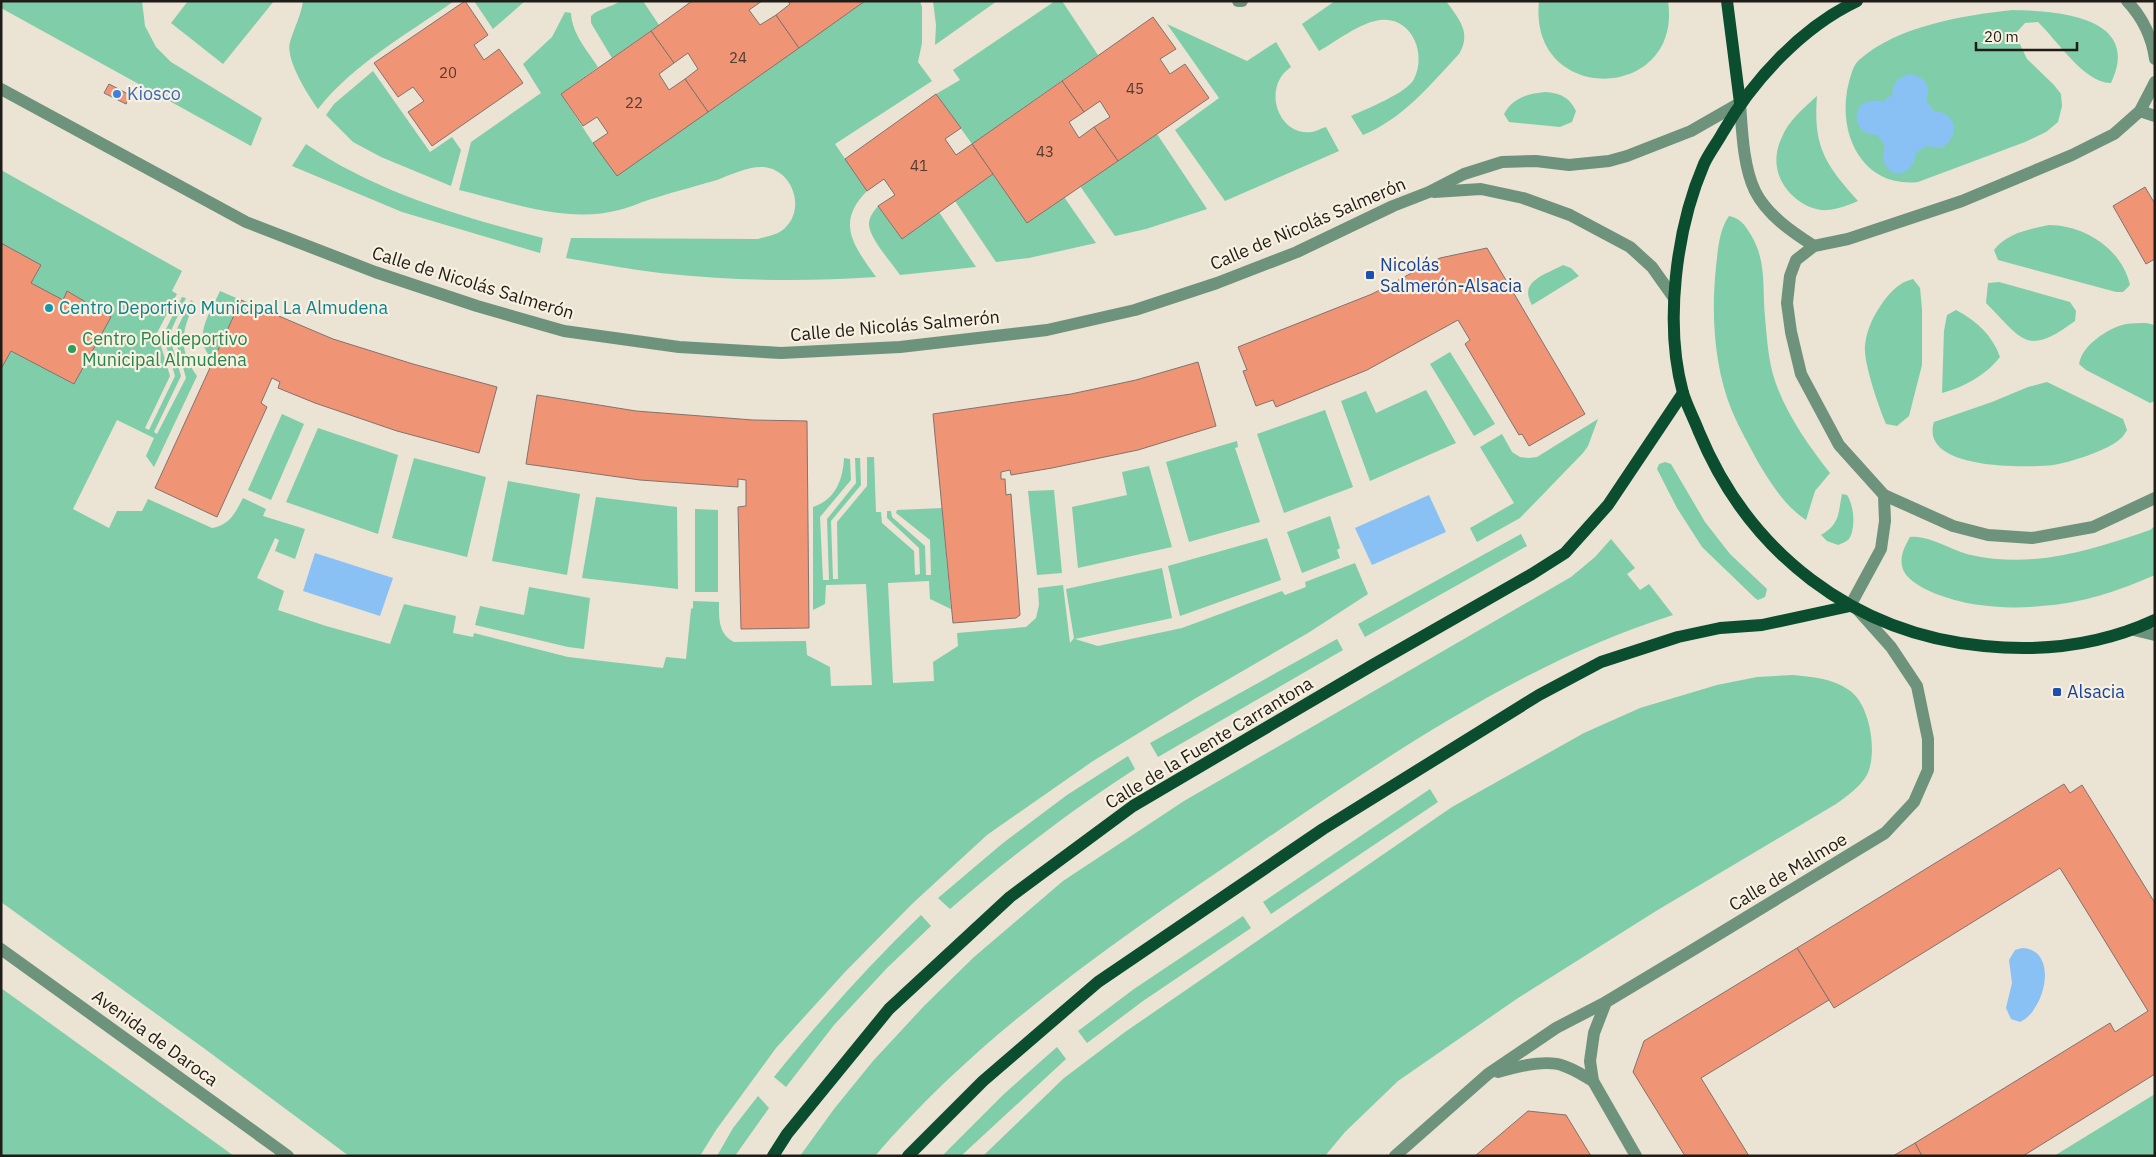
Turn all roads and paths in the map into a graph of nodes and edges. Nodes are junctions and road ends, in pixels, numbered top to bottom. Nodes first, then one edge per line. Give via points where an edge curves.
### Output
1 (1238, 1) edge
2 (1242, 1) edge
3 (1727, 1) edge
4 (1858, 1) edge
5 (2127, 1) edge
6 (2155, 59) edge
7 (2155, 82) edge
8 (1, 89) edge
9 (1740, 103) junction
10 (2140, 111) junction
11 (2155, 116) edge
12 (1429, 192) junction
13 (1814, 246) junction
14 (1674, 298) junction
15 (1683, 393) junction
16 (1884, 495) junction
17 (2155, 498) edge
18 (1854, 608) junction
19 (2155, 620) edge
20 (2134, 630) junction
21 (2155, 635) edge
22 (1, 949) edge
23 (1606, 1002) junction
24 (1488, 1074) junction
25 (1593, 1081) junction
26 (288, 1156) edge
27 (773, 1156) edge
28 (908, 1156) edge
29 (1395, 1156) edge
30 (1636, 1156) edge

1 - 2 street
3 - 9 main road
4 - 9 main road via 1806,34 1770,66
5 - 6 street via 2150,38
7 - 10 street
8 - 12 street, Calle de Nicolás Salmerón via 246,222 375,272 564,331 680,347 781,353 900,347 1047,330 1134,310 1217,283 1297,252 1392,206
9 - 12 street, Calle de Nicolás Salmerón via 1691,131 1627,156 1569,165 1536,161 1502,162 1464,174
9 - 13 street via 1742,139 1755,191 1790,230
9 - 14 main road via 1704,164 1682,230
10 - 11 street
10 - 13 street via 2114,134 1962,201 1848,239
12 - 14 street, Calle de Nicolás Salmerón via 1481,189 1523,198 1570,215 1630,248 1652,267
13 - 16 street via 1796,260 1788,294 1791,332 1802,374 1839,445
14 - 15 main road
15 - 18 main road via 1712,463 1745,515 1810,579
15 - 27 main road, Calle de la Fuente Carrantona via 1608,505 1565,553 1133,806 1010,897 889,1009 787,1134
16 - 17 street via 1953,526 1988,535 2032,538 2093,527
16 - 18 street via 1882,549
18 - 20 main road via 1892,625 1953,643 2017,649 2054,648
18 - 23 street, Calle de Malmoe via 1891,647 1917,686 1928,739 1928,770 1914,802 1885,833
18 - 28 main road via 1762,626 1720,628 1678,637 1601,662 1539,695 1323,829 1098,982 983,1081
19 - 20 main road
20 - 21 street
22 - 26 street, Avenida de Daroca
23 - 24 street, Calle de Malmoe via 1556,1028
23 - 25 street via 1594,1033 1590,1061
24 - 25 street, Calle de Malmoe via 1513,1067 1563,1065
24 - 29 street, Calle de Malmoe
25 - 30 street

